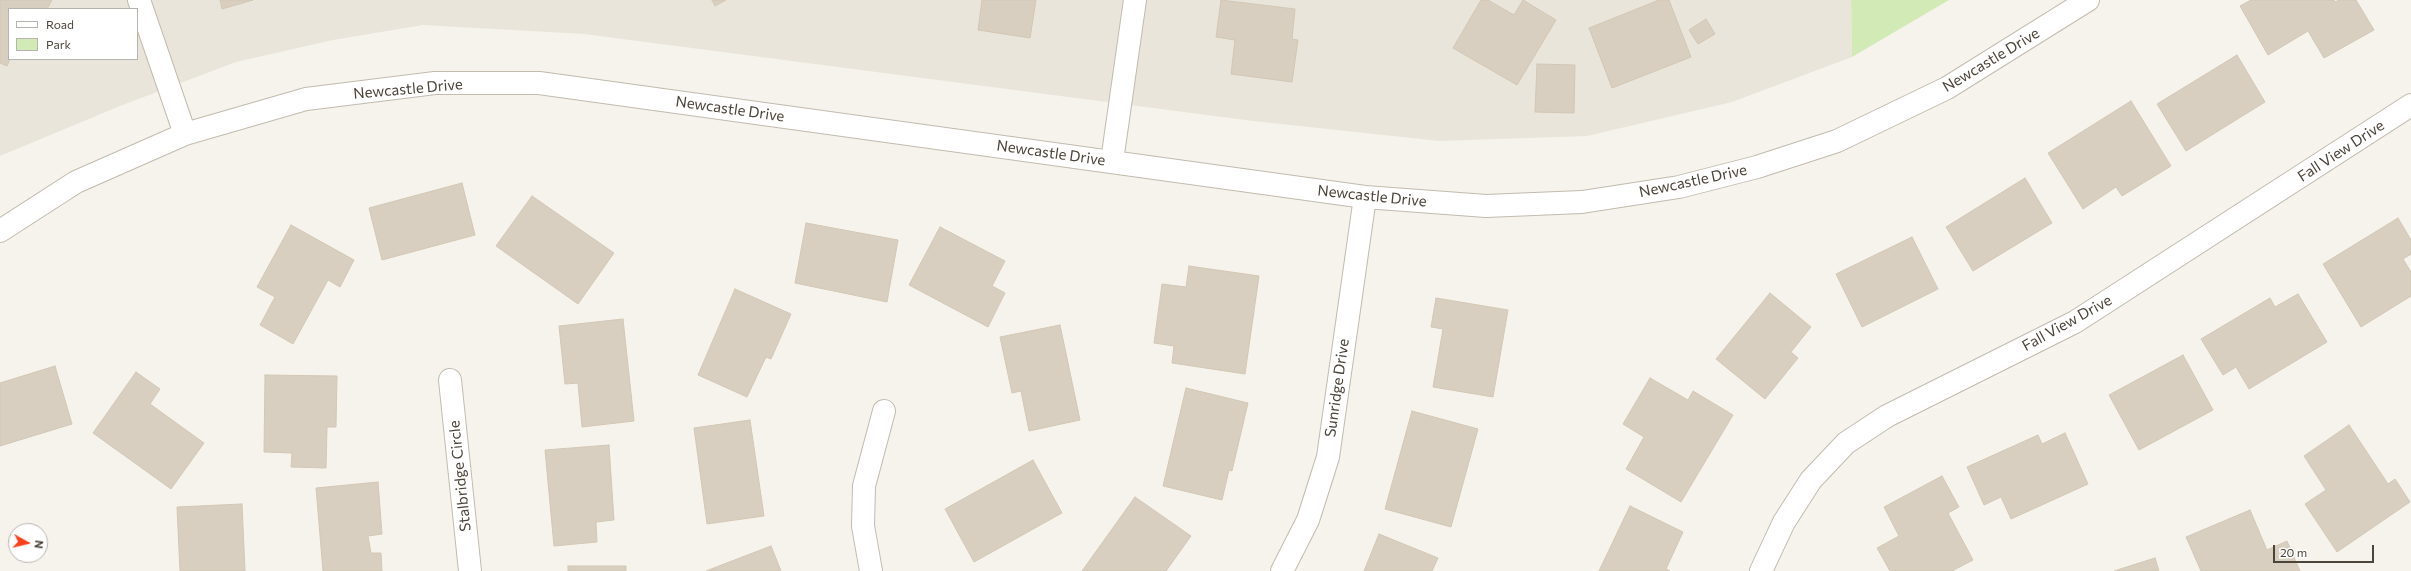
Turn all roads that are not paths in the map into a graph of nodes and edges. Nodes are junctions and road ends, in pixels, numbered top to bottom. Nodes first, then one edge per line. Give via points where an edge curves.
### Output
1 (139, 0) edge
2 (1135, 0) edge
3 (2088, 0) edge
4 (2411, 105) edge
5 (184, 134) junction
6 (1112, 161) junction
7 (1365, 197) junction
8 (0, 231) edge
9 (450, 380) dead end
10 (884, 411) dead end
11 (470, 571) edge
12 (871, 571) edge
13 (1282, 571) edge
14 (1761, 571) edge

1 - 5 street
2 - 6 street
3 - 7 street, Newcastle Drive via 1947,88 1837,141 1757,167 1678,187 1582,202 1486,206
4 - 14 street, Fall View Drive via 2075,322 1887,416 1846,443 1811,480 1784,522
5 - 6 street, Newcastle Drive via 306,99 435,84 539,83
5 - 8 street, Newcastle Drive via 76,182
6 - 7 street, Newcastle Drive via 1263,185
7 - 13 street, Sunridge Drive via 1328,456 1308,520
9 - 11 street, Stalbridge Circle
10 - 12 street via 864,486 863,526

